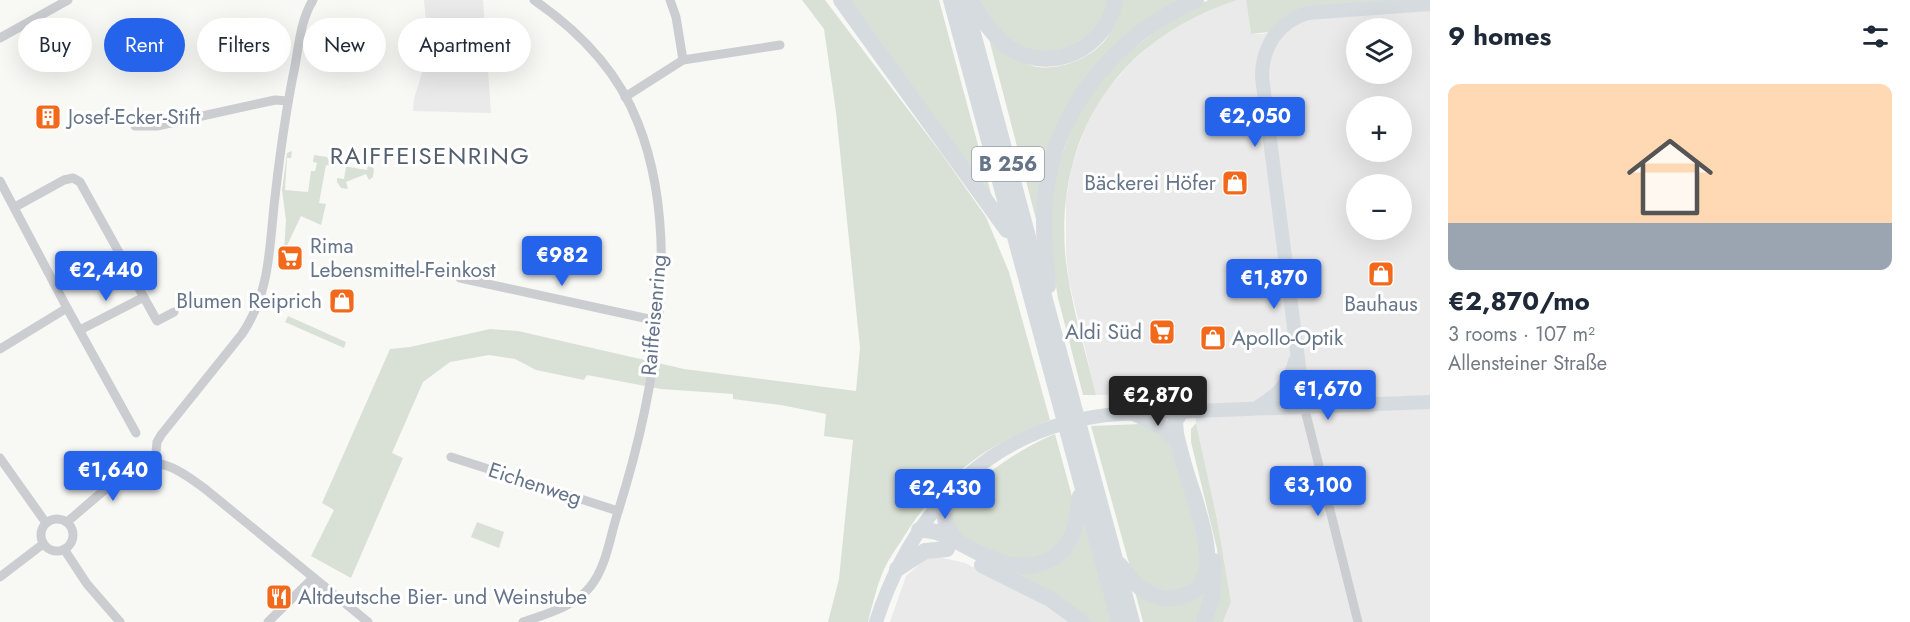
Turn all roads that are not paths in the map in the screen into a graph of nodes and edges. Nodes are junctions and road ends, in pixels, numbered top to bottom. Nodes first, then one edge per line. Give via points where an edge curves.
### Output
1 (68, 0) edge
2 (313, 0) edge
3 (534, 0) edge
4 (670, 0) edge
5 (841, 0) edge
6 (951, 0) edge
7 (964, 0) edge
8 (971, 0) edge
9 (1115, 0) edge
10 (1196, 0) edge
11 (1430, 4) edge
12 (0, 38) edge
13 (780, 45) dead end
14 (683, 60) junction
15 (625, 97) junction
16 (288, 101) junction
17 (135, 126) dead end
18 (0, 181) edge
19 (15, 207) junction
20 (1017, 246) junction
21 (460, 278) dead end
22 (144, 297) junction
23 (67, 308) junction
24 (174, 312) dead end
25 (658, 321) junction
26 (1052, 328) junction
27 (80, 330) junction
28 (0, 349) edge
29 (1296, 356) junction
30 (1065, 398) junction
31 (1430, 402) edge
32 (1304, 406) junction
33 (1257, 408) junction
34 (1181, 411) junction
35 (1134, 413) junction
36 (136, 433) dead end
37 (1177, 440) junction
38 (1078, 447) junction
39 (451, 457) dead end
40 (0, 458) edge
41 (155, 463) junction
42 (1081, 486) junction
43 (949, 493) junction
44 (618, 511) junction
45 (67, 522) junction
46 (46, 523) junction
47 (919, 530) junction
48 (43, 544) junction
49 (952, 545) junction
50 (64, 549) junction
51 (1115, 558) junction
52 (897, 569) junction
53 (0, 577) edge
54 (313, 578) junction
55 (120, 622) edge
56 (268, 622) edge
57 (368, 622) edge
58 (523, 622) edge
59 (876, 622) edge
60 (1082, 622) edge
61 (1119, 622) edge
62 (1132, 622) edge
63 (1204, 622) edge
64 (1358, 622) edge

1 - 12 street
2 - 16 street via 304,20
3 - 15 street, Raiffeisenring via 578,35 611,73
4 - 14 street
5 - 20 highway
6 - 20 highway, B 256
7 - 26 highway, B 256
8 - 9 highway via 992,31 1008,46 1028,56 1050,59 1067,57 1092,43 1105,28
10 - 26 highway via 1153,23 1117,52 1089,84 1061,134 1049,174 1045,206
11 - 29 street via 1307,13 1281,27 1266,49 1262,77
13 - 14 street
14 - 15 street
15 - 25 street, Raiffeisenring via 638,122 656,188 661,265
16 - 17 street via 275,100 157,126
16 - 41 street via 261,298 242,334 161,435
18 - 19 street
19 - 22 street via 64,180 73,178 80,182
19 - 23 street
20 - 30 highway, B 256
21 - 25 street
22 - 24 street via 157,321
22 - 27 street
23 - 27 street
23 - 28 street
25 - 44 street, Raiffeisenring via 641,425
26 - 30 highway, B 256
27 - 36 street
29 - 32 street
29 - 33 street via 1287,383
30 - 38 highway, B 256
31 - 32 street
32 - 33 street
32 - 64 street
33 - 34 street
34 - 35 street
34 - 37 highway via 1175,422
34 - 63 highway via 1214,558 1213,591
35 - 37 highway via 1158,423
35 - 43 street via 1082,418 1035,433 984,462
37 - 51 highway via 1207,541 1205,574 1195,589 1186,594 1156,597 1140,588
38 - 42 highway, B 256
38 - 51 highway, B 256
39 - 44 street, Eichenweg
40 - 46 street
41 - 45 street via 129,471
41 - 54 street via 174,469 204,488
42 - 49 highway via 1073,536 1050,560 1033,566 1014,566
42 - 61 highway, B 256
43 - 47 street
43 - 49 highway via 944,512
44 - 58 street, Raiffeisenring via 604,559 590,587 575,600
45 - 46 street via 56,519
45 - 50 street via 73,534
46 - 48 street via 40,533
47 - 49 highway via 933,530
47 - 52 street
48 - 50 street via 52,551
48 - 53 street
49 - 52 highway via 925,552
49 - 60 highway
50 - 55 street via 87,584
51 - 62 highway, B 256
52 - 59 street
54 - 56 street
54 - 57 street

